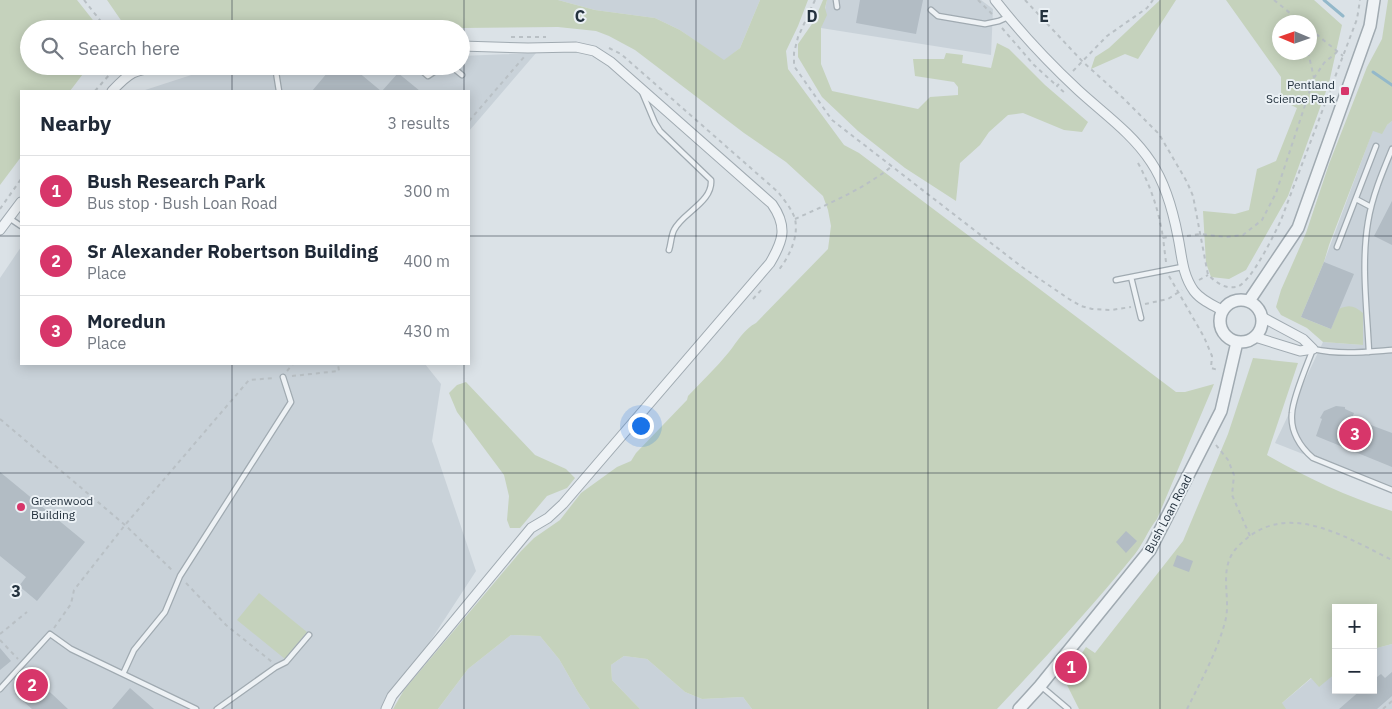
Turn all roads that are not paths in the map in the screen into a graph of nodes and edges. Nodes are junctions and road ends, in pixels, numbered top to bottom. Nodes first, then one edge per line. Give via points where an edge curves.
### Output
1 (836, 0) edge
2 (995, 0) edge
3 (1374, 0) edge
4 (837, 7) dead end
5 (931, 10) dead end
6 (1008, 17) junction
7 (470, 46) edge
8 (128, 75) edge
9 (276, 75) edge
10 (640, 88) junction
11 (113, 90) edge
12 (279, 90) edge
13 (1376, 146) dead end
14 (1392, 149) edge
15 (1356, 199) junction
16 (20, 203) edge
17 (1371, 206) junction
18 (9, 218) junction
19 (20, 225) edge
20 (0, 230) edge
21 (1337, 247) dead end
22 (670, 250) dead end
23 (1182, 267) junction
24 (1131, 276) junction
25 (1116, 280) dead end
26 (1249, 302) junction
27 (1222, 310) junction
28 (1262, 317) junction
29 (1141, 318) dead end
30 (1255, 337) junction
31 (1236, 342) junction
32 (1312, 348) junction
33 (1392, 350) edge
34 (1369, 352) junction
35 (283, 377) road end
36 (1392, 490) edge
37 (309, 636) dead end
38 (123, 674) junction
39 (1040, 686) junction
40 (0, 689) edge
41 (196, 709) edge
42 (217, 709) edge
43 (386, 709) edge
44 (1019, 709) edge
45 (1068, 709) edge

1 - 4 lane
2 - 6 street
3 - 26 street via 1370,26 1298,228
5 - 6 lane via 938,16 985,24
6 - 23 street via 1066,78 1126,133 1151,162 1166,191
7 - 10 street via 576,47 594,51
8 - 11 street
9 - 12 lane
10 - 22 lane via 660,132 711,180 712,186 705,197 674,229
10 - 43 street via 772,204 783,228 780,245 770,263 563,504 530,528 392,696
13 - 15 lane
14 - 17 lane
15 - 17 lane
15 - 21 lane
16 - 18 street
17 - 34 lane via 1365,253
18 - 19 lane
18 - 20 street
23 - 24 lane
23 - 27 street via 1202,299
24 - 25 lane
24 - 29 lane
26 - 27 street via 1234,301
26 - 28 street
27 - 31 street via 1220,326 1223,334
28 - 30 street via 1261,328
28 - 32 street via 1304,339
30 - 31 street via 1250,341
30 - 32 street via 1300,351
31 - 39 street, Bush Loan Road via 1221,411 1150,550
32 - 34 lane via 1330,353
32 - 36 lane via 1292,413 1294,433 1303,450 1313,458
33 - 34 lane
35 - 38 lane via 291,402 180,576 165,612 134,650
37 - 42 lane via 286,662
38 - 40 lane via 71,649 50,634
38 - 41 lane
39 - 44 street, Bush Loan Road
39 - 45 lane

